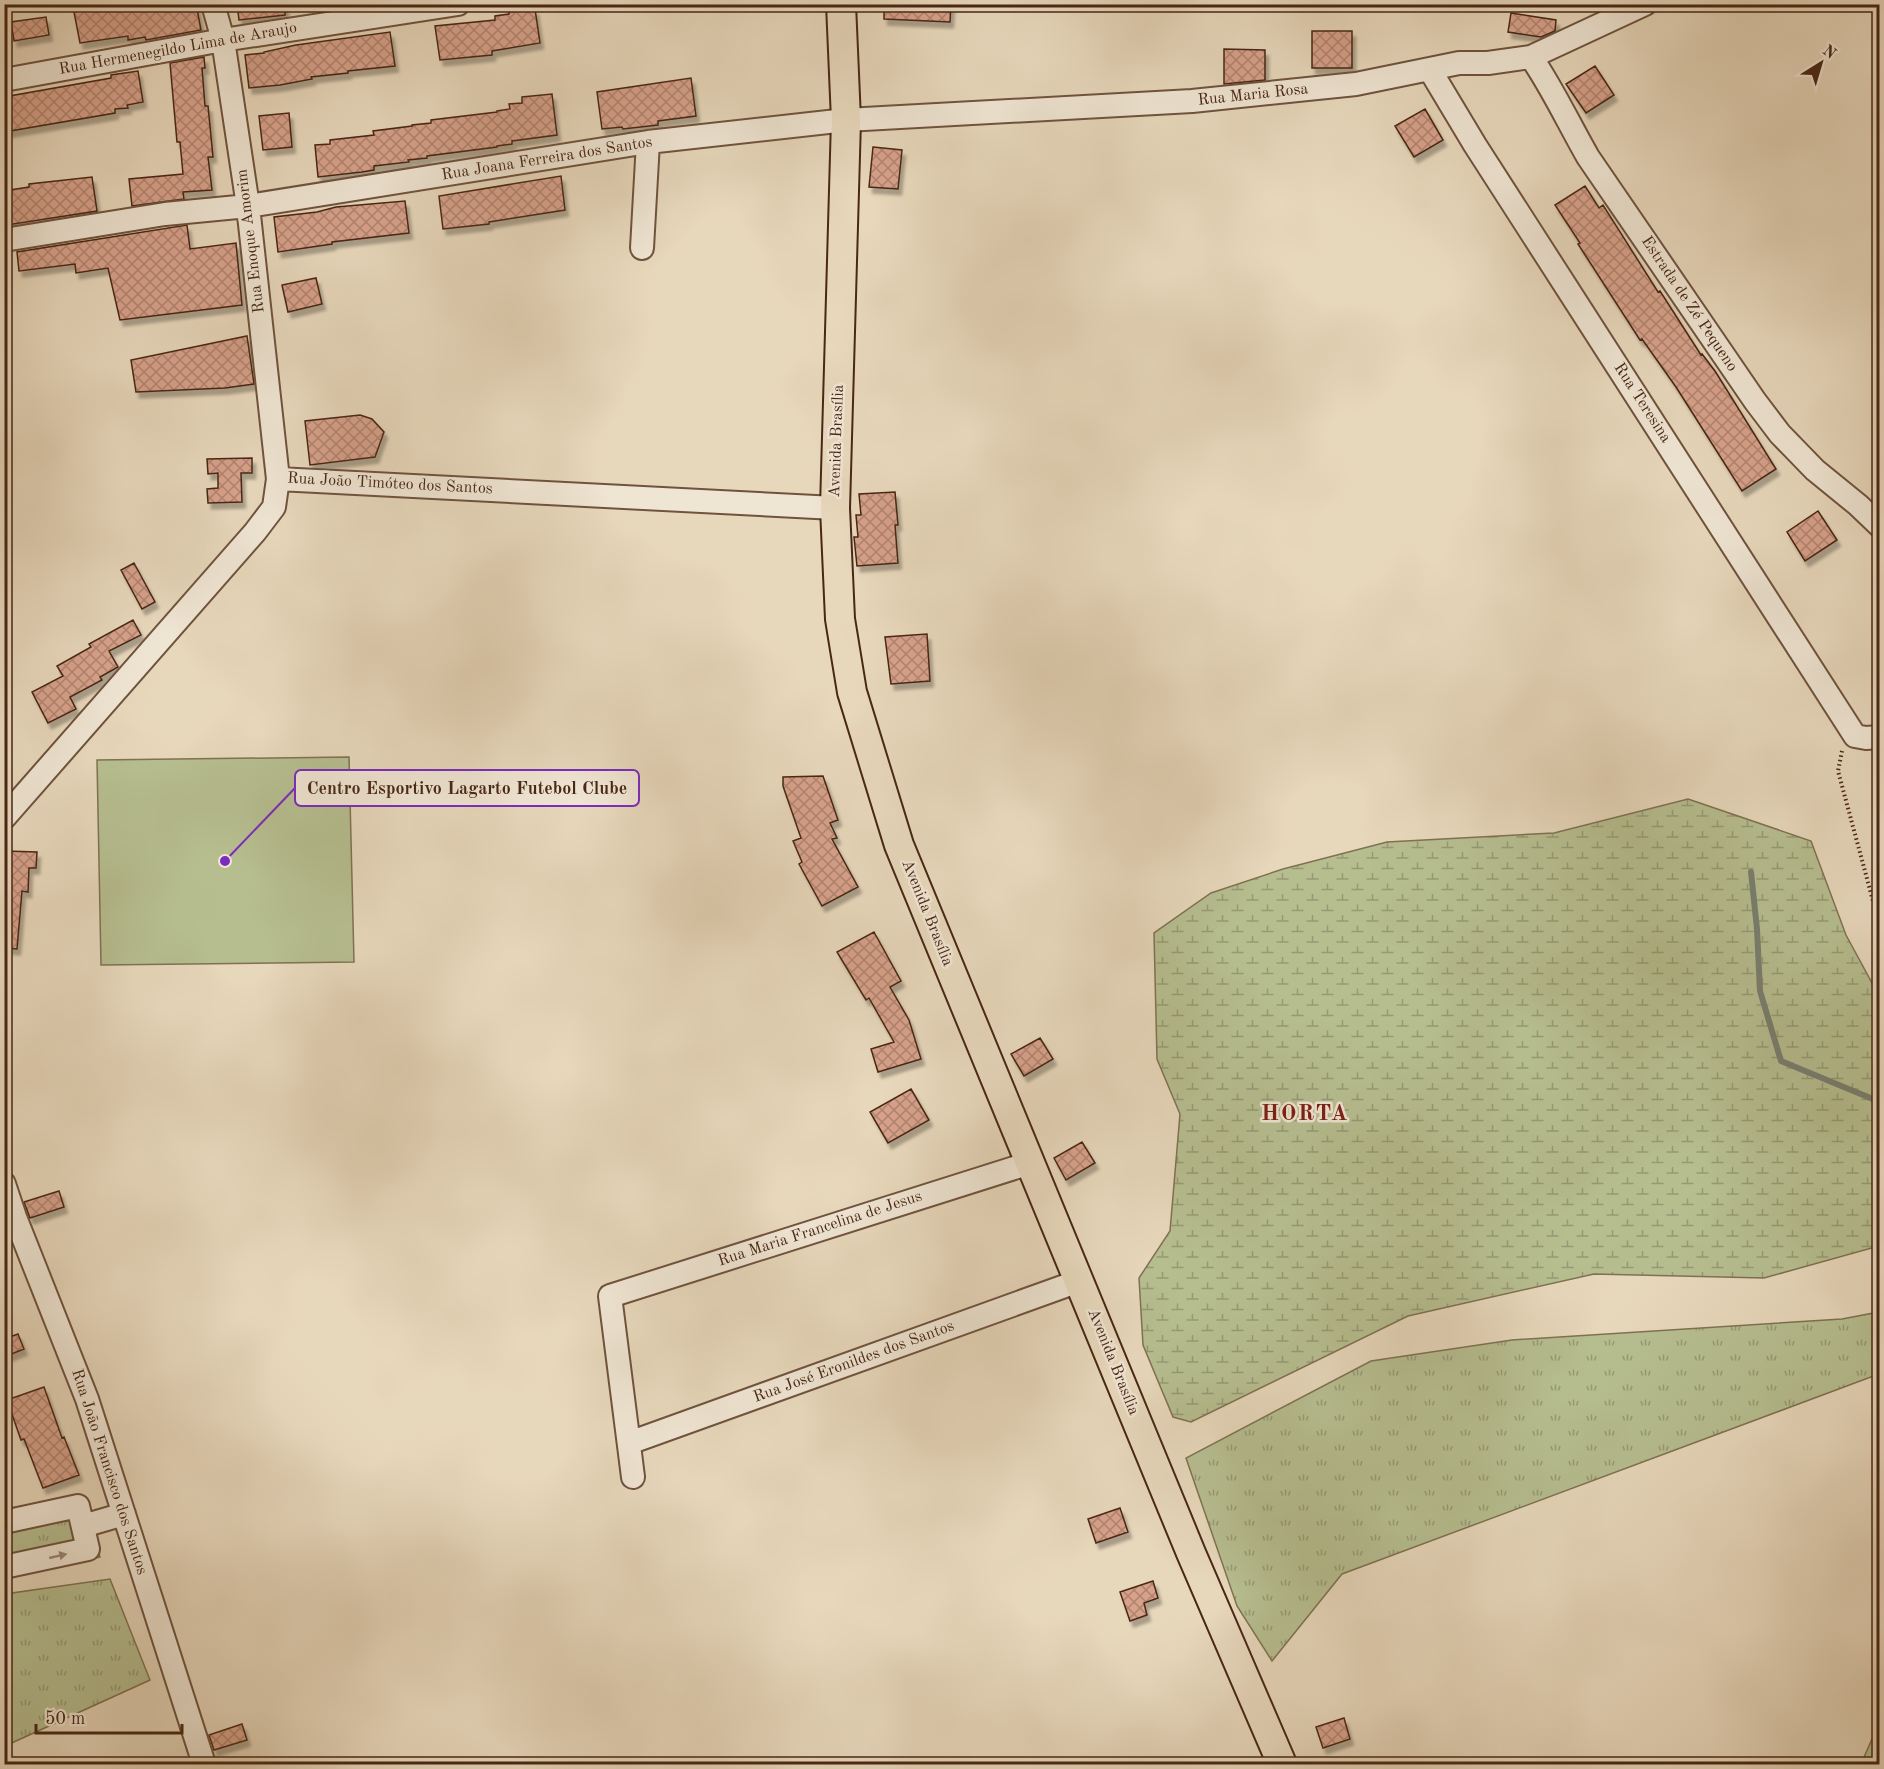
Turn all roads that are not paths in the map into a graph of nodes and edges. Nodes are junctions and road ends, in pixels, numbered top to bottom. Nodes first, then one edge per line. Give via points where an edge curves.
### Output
1 (213, 4) edge
2 (458, 4) edge
3 (841, 4) edge
4 (1645, 4) edge
5 (223, 40) junction
6 (1532, 57) junction
7 (1430, 70) junction
8 (4, 80) edge
9 (846, 120) junction
10 (648, 142) junction
11 (248, 206) junction
12 (4, 240) edge
13 (642, 248) dead end
14 (278, 478) junction
15 (835, 508) junction
16 (1880, 526) edge
17 (1880, 737) edge
18 (4, 818) edge
19 (1030, 1163) junction
20 (4, 1184) edge
21 (1079, 1281) junction
22 (628, 1443) junction
23 (633, 1477) dead end
24 (124, 1514) junction
25 (4, 1522) edge
26 (83, 1526) junction
27 (4, 1567) edge
28 (204, 1764) edge
29 (1282, 1764) edge

1 - 5 street, Rua Enoque Amorim
2 - 5 street, Rua Hermenegildo Lima de Araujo
3 - 9 main road, Avenida Brasília
4 - 6 street, Rua Maria Rosa
5 - 8 street, Rua Hermenegildo Lima de Araujo
5 - 11 street, Rua Enoque Amorim
6 - 7 street, Rua Maria Rosa via 1459,63
6 - 16 street, Estrada de Zé Pequeno via 1588,157 1755,400 1798,454
7 - 9 street, Rua Maria Rosa via 1356,84 1203,100
7 - 17 street, Rua Teresina via 1855,736
9 - 10 street, Rua Joana Ferreira dos Santos
9 - 15 main road, Avenida Brasília
10 - 11 street, Rua Joana Ferreira dos Santos
10 - 13 street
11 - 12 street, Rua Joana Ferreira dos Santos via 165,214
11 - 14 street, Rua Enoque Amorim
14 - 15 street, Rua João Timóteo dos Santos
14 - 18 street, Rua João Timóteo dos Santos via 274,507 255,532
15 - 19 main road, Avenida Brasília via 840,619 852,692 899,845
19 - 21 main road, Avenida Brasília
19 - 22 street, Rua Maria Francelina de Jesus via 610,1296
20 - 24 street, Rua João Francisco dos Santos via 87,1399
21 - 22 street, Rua José Eronildes dos Santos
21 - 29 main road, Avenida Brasília
22 - 23 street
24 - 26 street
24 - 28 street, Rua João Francisco dos Santos
25 - 26 street via 78,1506
27 -> 26 street via 88,1549

